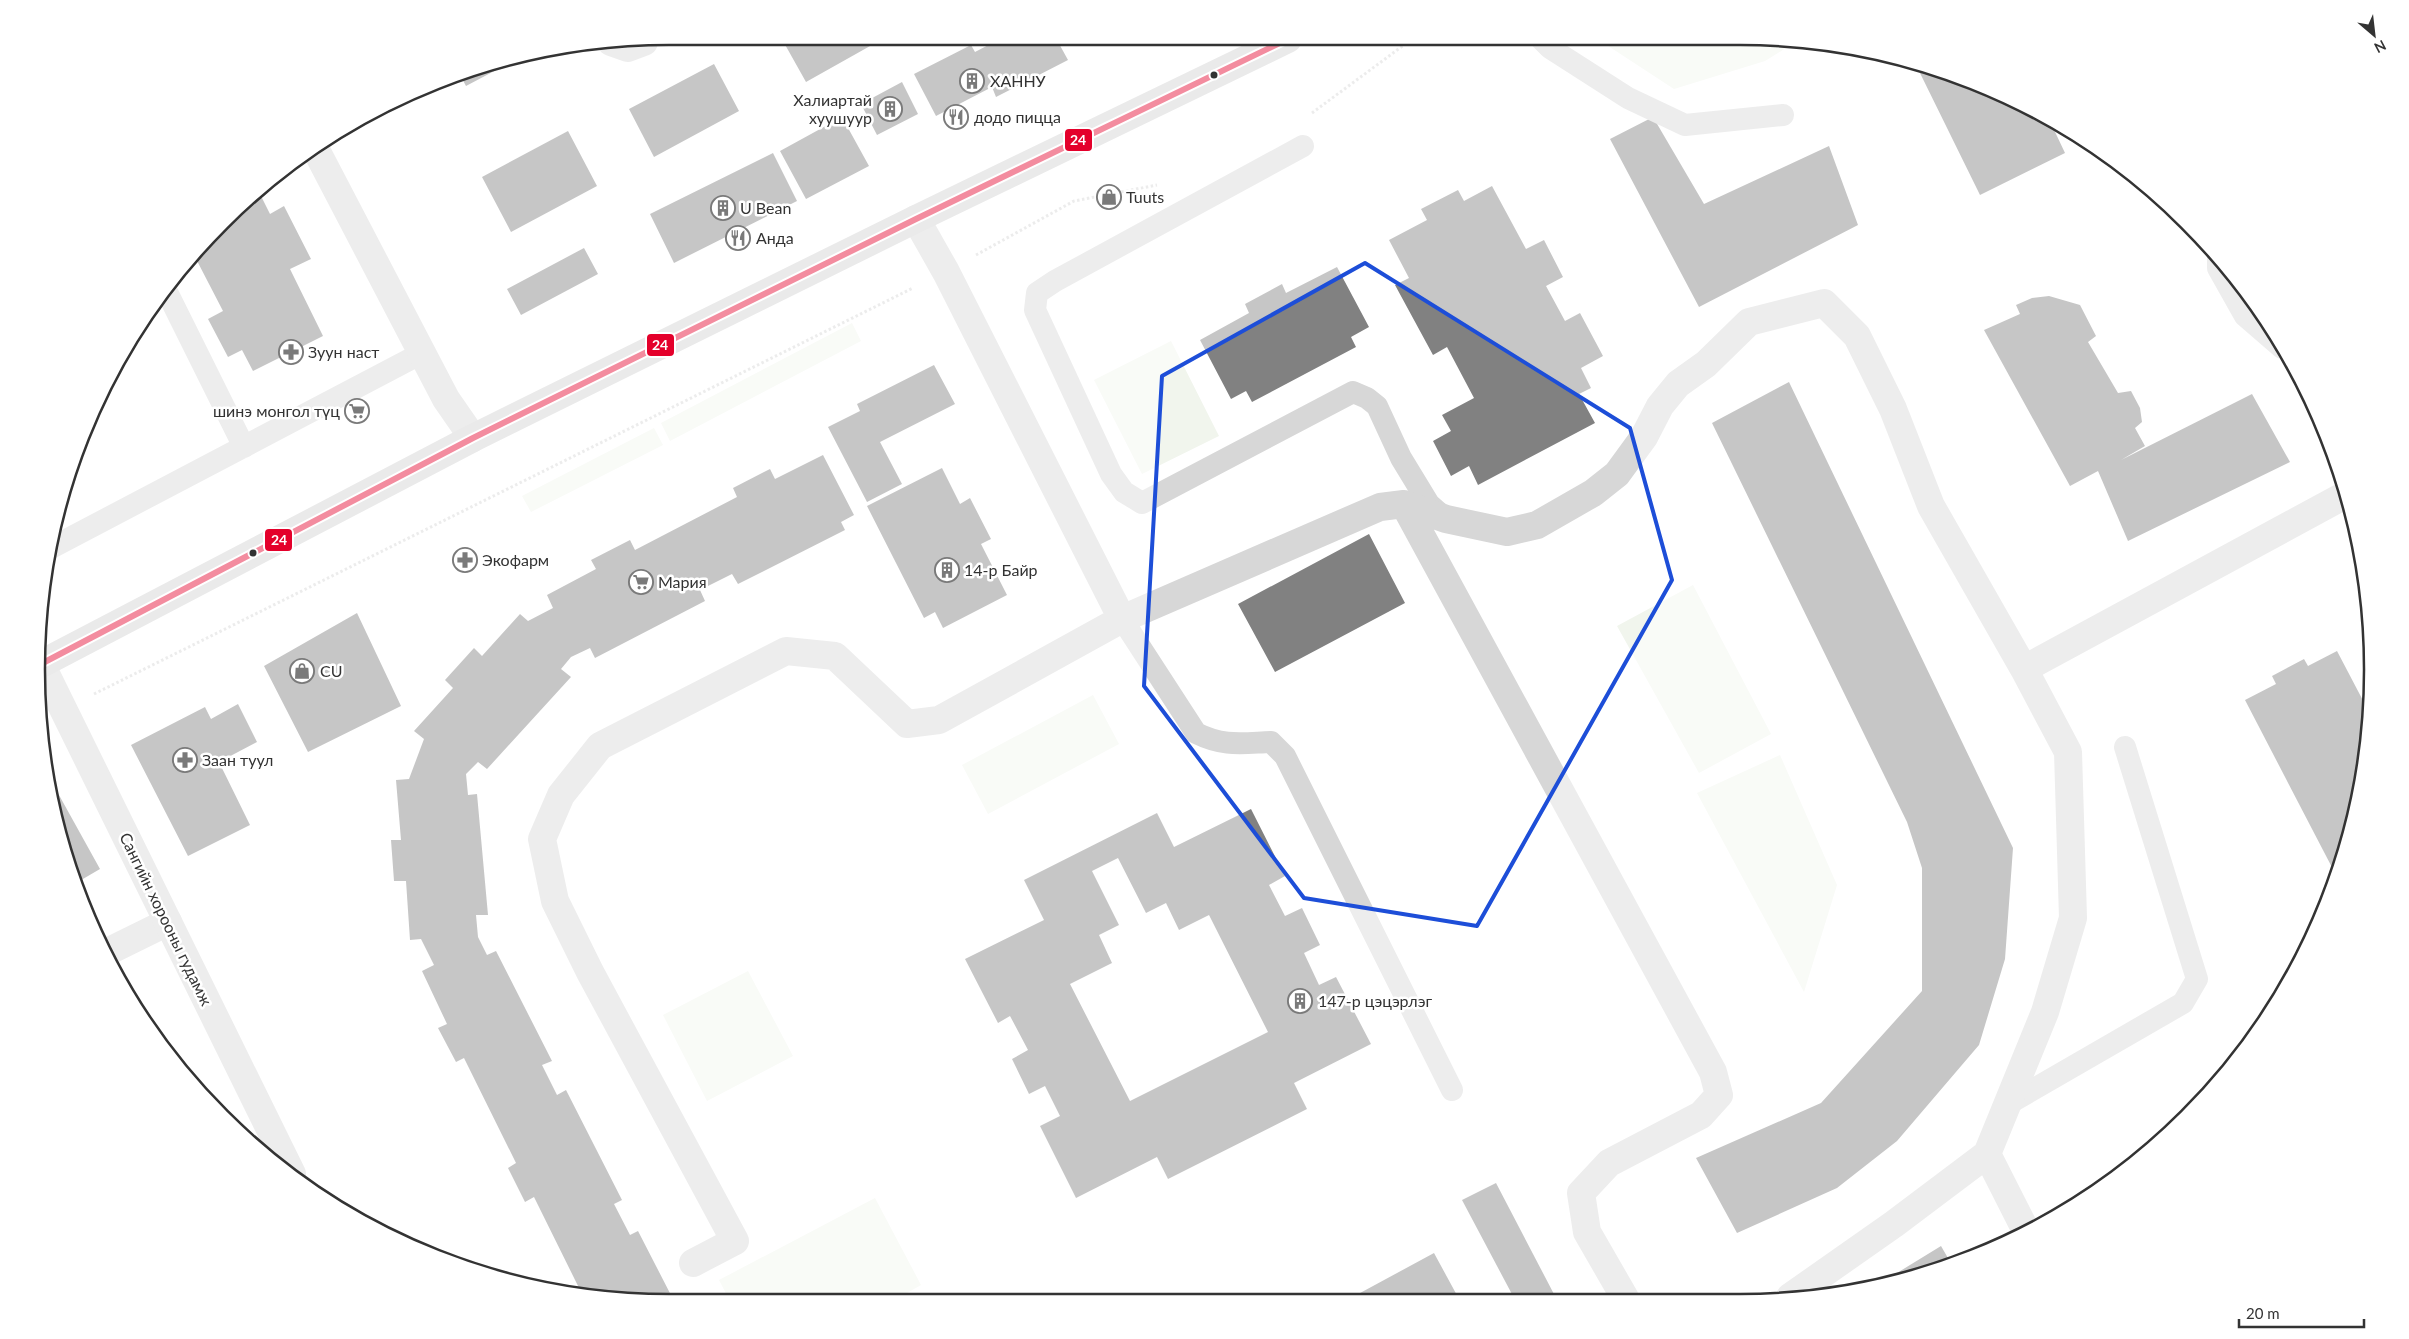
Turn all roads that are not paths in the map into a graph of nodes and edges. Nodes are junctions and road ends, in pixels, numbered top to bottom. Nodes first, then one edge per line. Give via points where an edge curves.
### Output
1 (1276, 45) edge
2 (1547, 45) edge
3 (1783, 115) dead end
4 (1303, 146) dead end
5 (318, 154) edge
6 (916, 219) junction
7 (2219, 270) edge
8 (169, 296) edge
9 (2266, 334) edge
10 (422, 353) junction
11 (473, 438) junction
12 (244, 447) junction
13 (2340, 498) edge
14 (1404, 504) junction
15 (1446, 519) junction
16 (58, 544) edge
17 (1122, 618) junction
18 (45, 661) edge
19 (2024, 669) junction
20 (45, 674) edge
21 (2125, 747) dead end
22 (168, 922) junction
23 (111, 950) edge
24 (1452, 1090) dead end
25 (2008, 1104) junction
26 (1987, 1154) junction
27 (287, 1163) edge
28 (2023, 1226) edge
29 (693, 1263) dead end
30 (1800, 1291) edge
31 (1623, 1294) edge

1 - 6 main road
2 - 3 lane via 1628,98 1685,125
4 - 15 lane via 1055,281 1037,293 1035,310 1111,474 1124,492 1142,502 1353,392 1378,406 1401,458 1429,504
5 - 10 street
6 - 11 main road
6 - 17 street
7 - 9 lane via 2245,316
8 - 12 lane
10 - 11 street via 446,398
10 - 12 lane
11 - 18 main road
12 - 16 lane
13 - 19 street
14 - 15 street
14 - 17 street via 1380,507
14 - 31 street via 1713,1072 1719,1095 1701,1115 1609,1163 1581,1193 1587,1232
15 - 19 street via 1507,532 1537,525 1592,493 1617,474 1644,437 1660,406 1678,384 1706,364 1749,322 1824,303 1858,336 1893,408 1932,506
17 - 24 lane via 1196,733 1228,745 1271,742 1285,756
17 - 29 street via 939,720 907,724 835,656 786,651 600,746 561,795 542,839 555,901 736,1241
19 - 25 street via 2068,752 2073,918 2045,1012
20 - 22 street, Сангийн хорооны гудамж
21 - 25 lane via 2197,979 2183,1003
22 - 23 street
22 - 27 street, Сангийн хорооны гудамж
25 - 26 street
26 - 28 street
26 - 30 street

